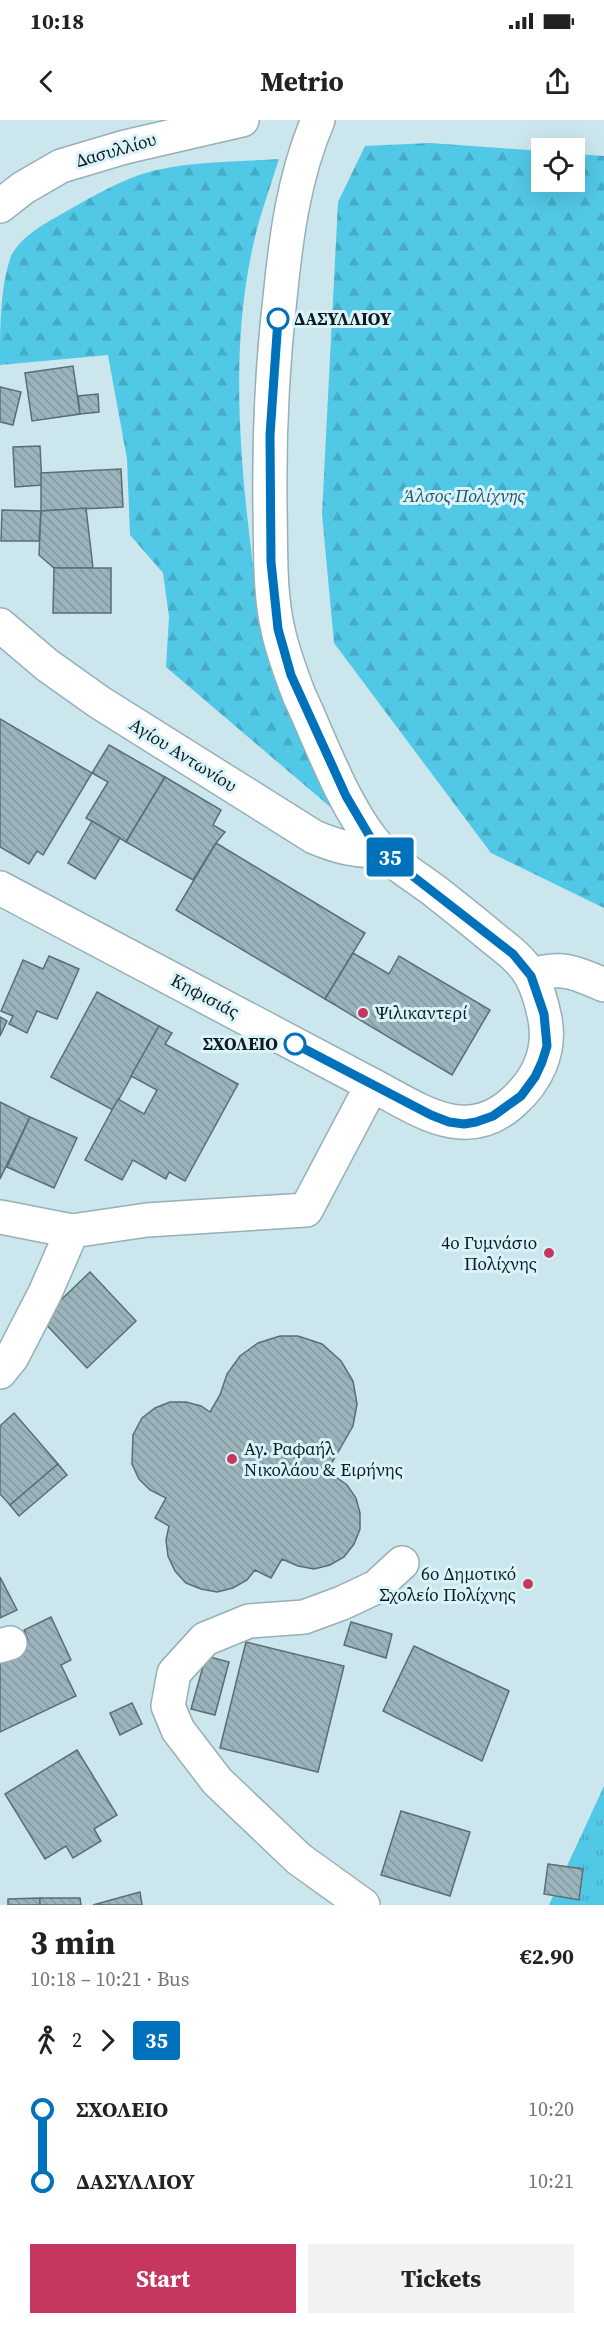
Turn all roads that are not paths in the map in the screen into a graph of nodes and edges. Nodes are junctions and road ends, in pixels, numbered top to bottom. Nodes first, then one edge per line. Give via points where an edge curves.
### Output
1 (242, 120) edge
2 (318, 120) edge
3 (0, 206) edge
4 (0, 625) edge
5 (382, 850) junction
6 (0, 888) edge
7 (531, 976) junction
8 (604, 985) edge
9 (372, 1085) junction
10 (0, 1217) edge
11 (72, 1231) junction
12 (0, 1372) edge
13 (402, 1563) dead end
14 (363, 1905) edge

1 - 3 street, Δασυλλίου via 61,166
2 - 5 street, Κηφισιάς via 298,179 284,252 270,435 272,584 278,629 295,686 355,814
4 - 5 street, Αγίου Αντωνίου via 99,702 314,837 343,848
5 - 7 street, Κηφισιάς via 513,954
6 - 9 street, Κηφισιάς
7 - 8 street via 559,969
7 - 9 street, Κηφισιάς via 541,1002 547,1046 535,1077 507,1107 476,1122 449,1122
9 - 11 street via 306,1210 147,1220
10 - 11 street
11 - 12 street via 12,1357
13 - 14 street via 376,1587 342,1603 304,1617 249,1621 205,1639 174,1673 168,1706 178,1730 217,1780 299,1859

